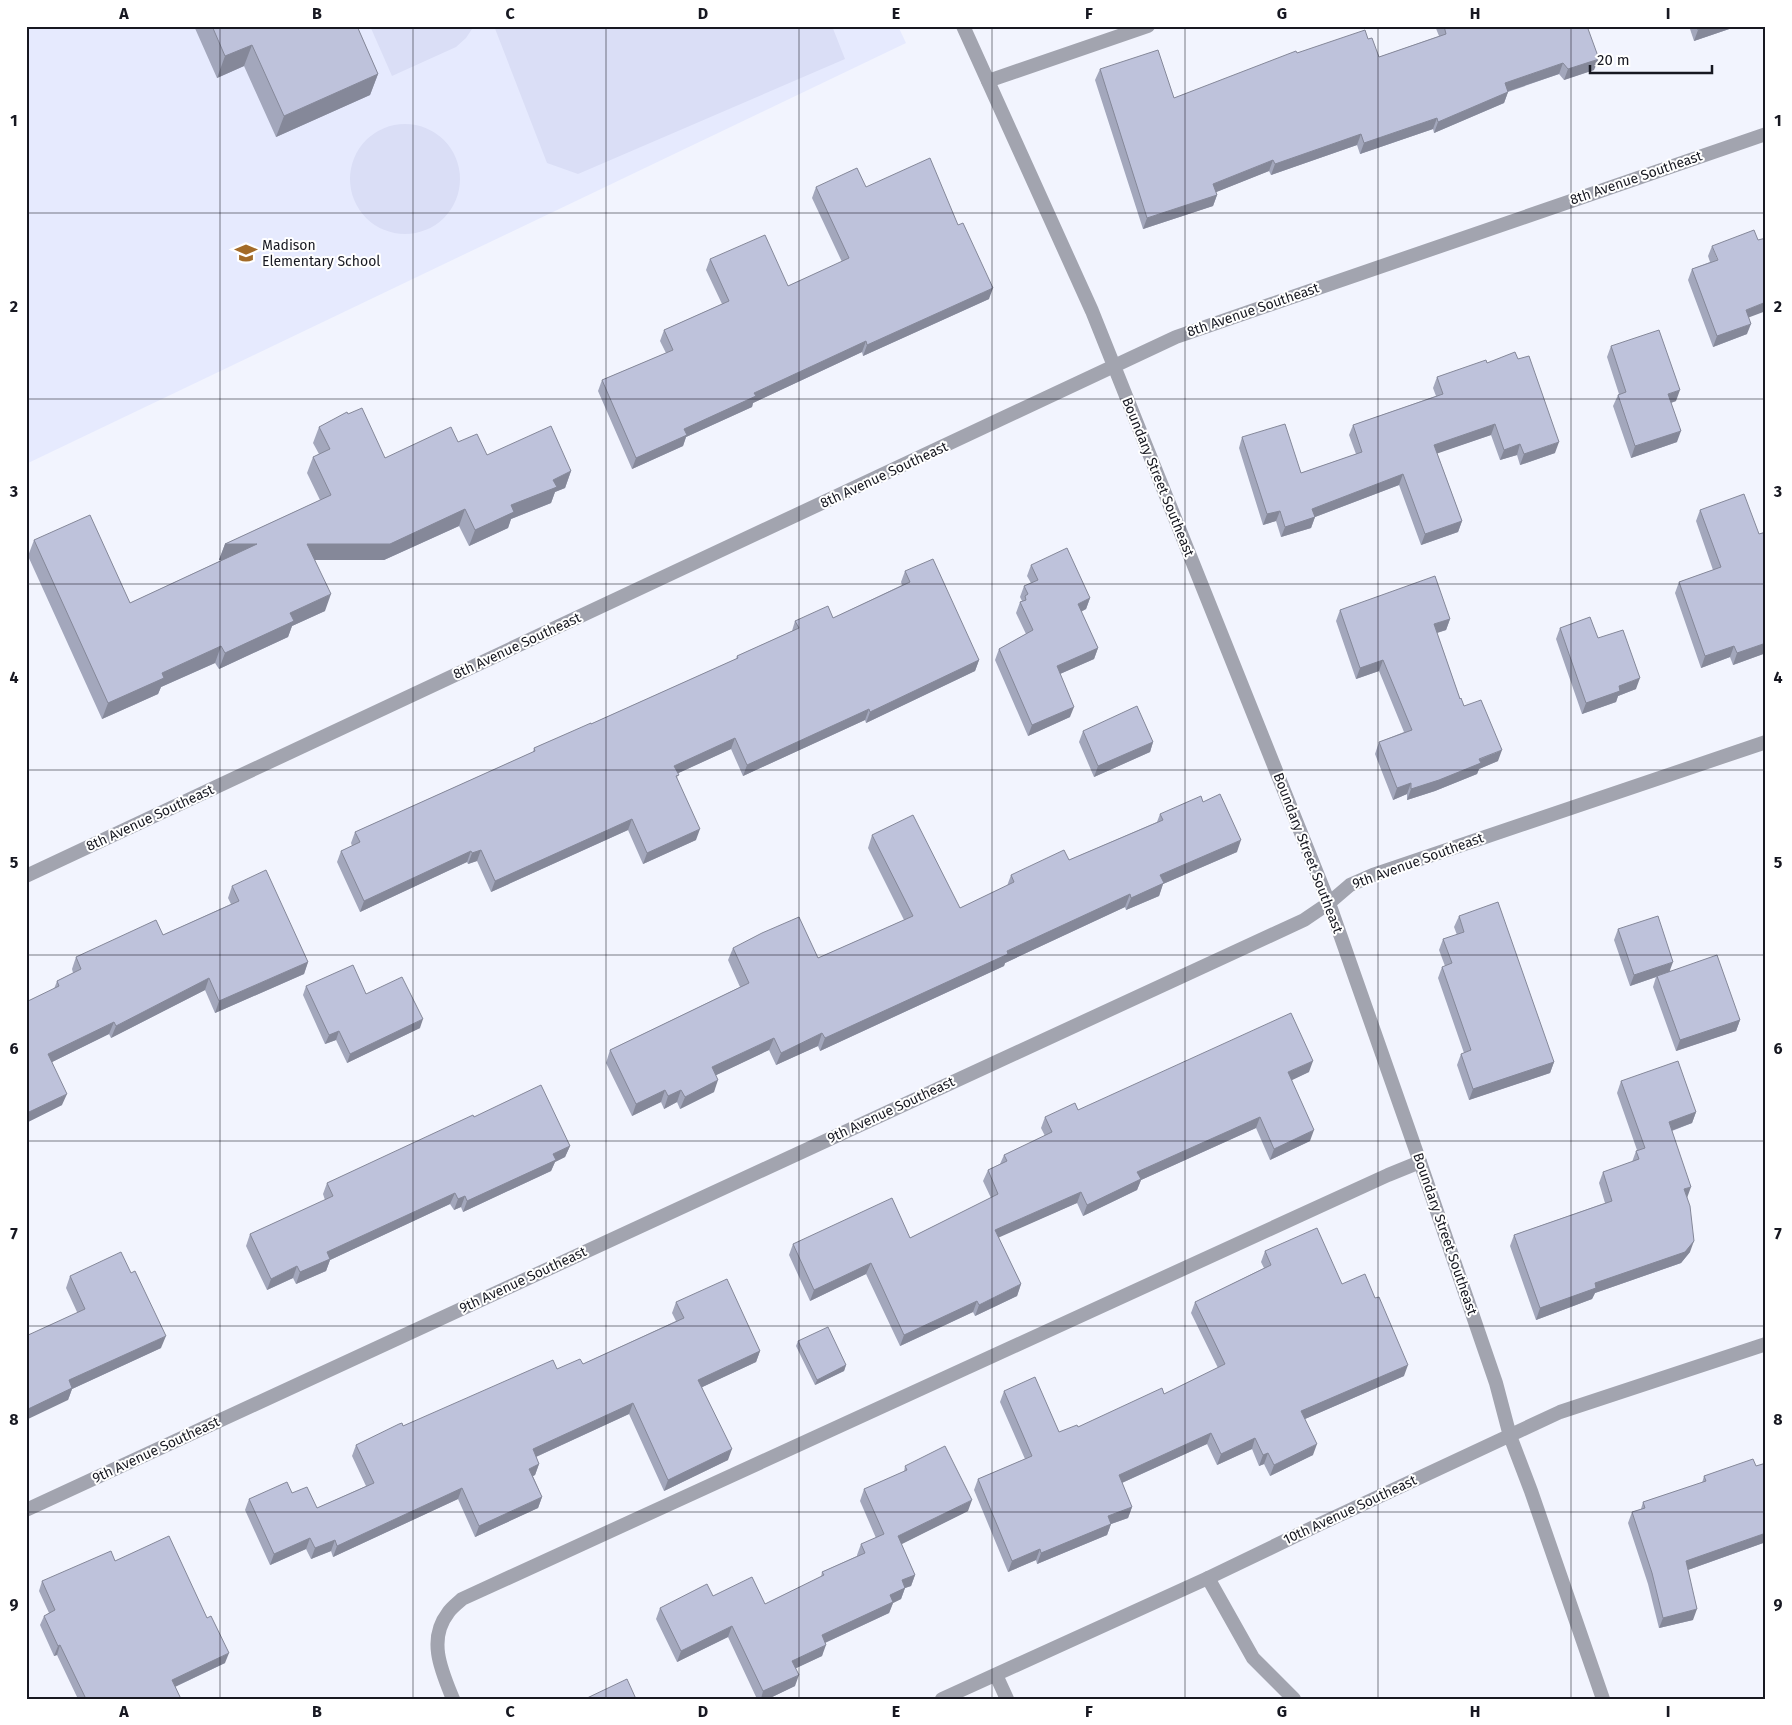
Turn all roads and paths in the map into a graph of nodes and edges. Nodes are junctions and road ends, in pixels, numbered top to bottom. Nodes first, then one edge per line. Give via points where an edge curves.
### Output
1 (963, 26) edge
2 (1148, 26) edge
3 (988, 81) junction
4 (1766, 134) edge
5 (1114, 366) junction
6 (1766, 742) edge
7 (26, 876) edge
8 (1329, 903) junction
9 (1420, 1162) junction
10 (1766, 1344) edge
11 (1510, 1436) junction
12 (26, 1510) edge
13 (1208, 1578) junction
14 (996, 1675) junction
15 (453, 1699) edge
16 (942, 1699) edge
17 (1007, 1699) edge
18 (1294, 1699) edge
19 (1603, 1699) edge

1 - 3 street, Boundary Street Southeast
2 - 3 street
3 - 5 street, Boundary Street Southeast via 1092,310
4 - 5 street, 8th Avenue Southeast via 1176,337
5 - 7 street, 8th Avenue Southeast
5 - 8 street, Boundary Street Southeast
6 - 8 street, 9th Avenue Southeast via 1373,875 1350,885
8 - 9 street, Boundary Street Southeast
8 - 12 street, 9th Avenue Southeast via 1304,920
9 - 11 street, Boundary Street Southeast via 1496,1384
9 - 15 street via 462,1599 448,1612 439,1630 437,1648 440,1668
10 - 11 street, 10th Avenue Southeast via 1560,1412
11 - 13 street, 10th Avenue Southeast
11 - 19 street, Boundary Street Southeast
13 - 14 street, 10th Avenue Southeast
13 - 18 street via 1253,1658
14 - 16 street, 10th Avenue Southeast
14 - 17 street

